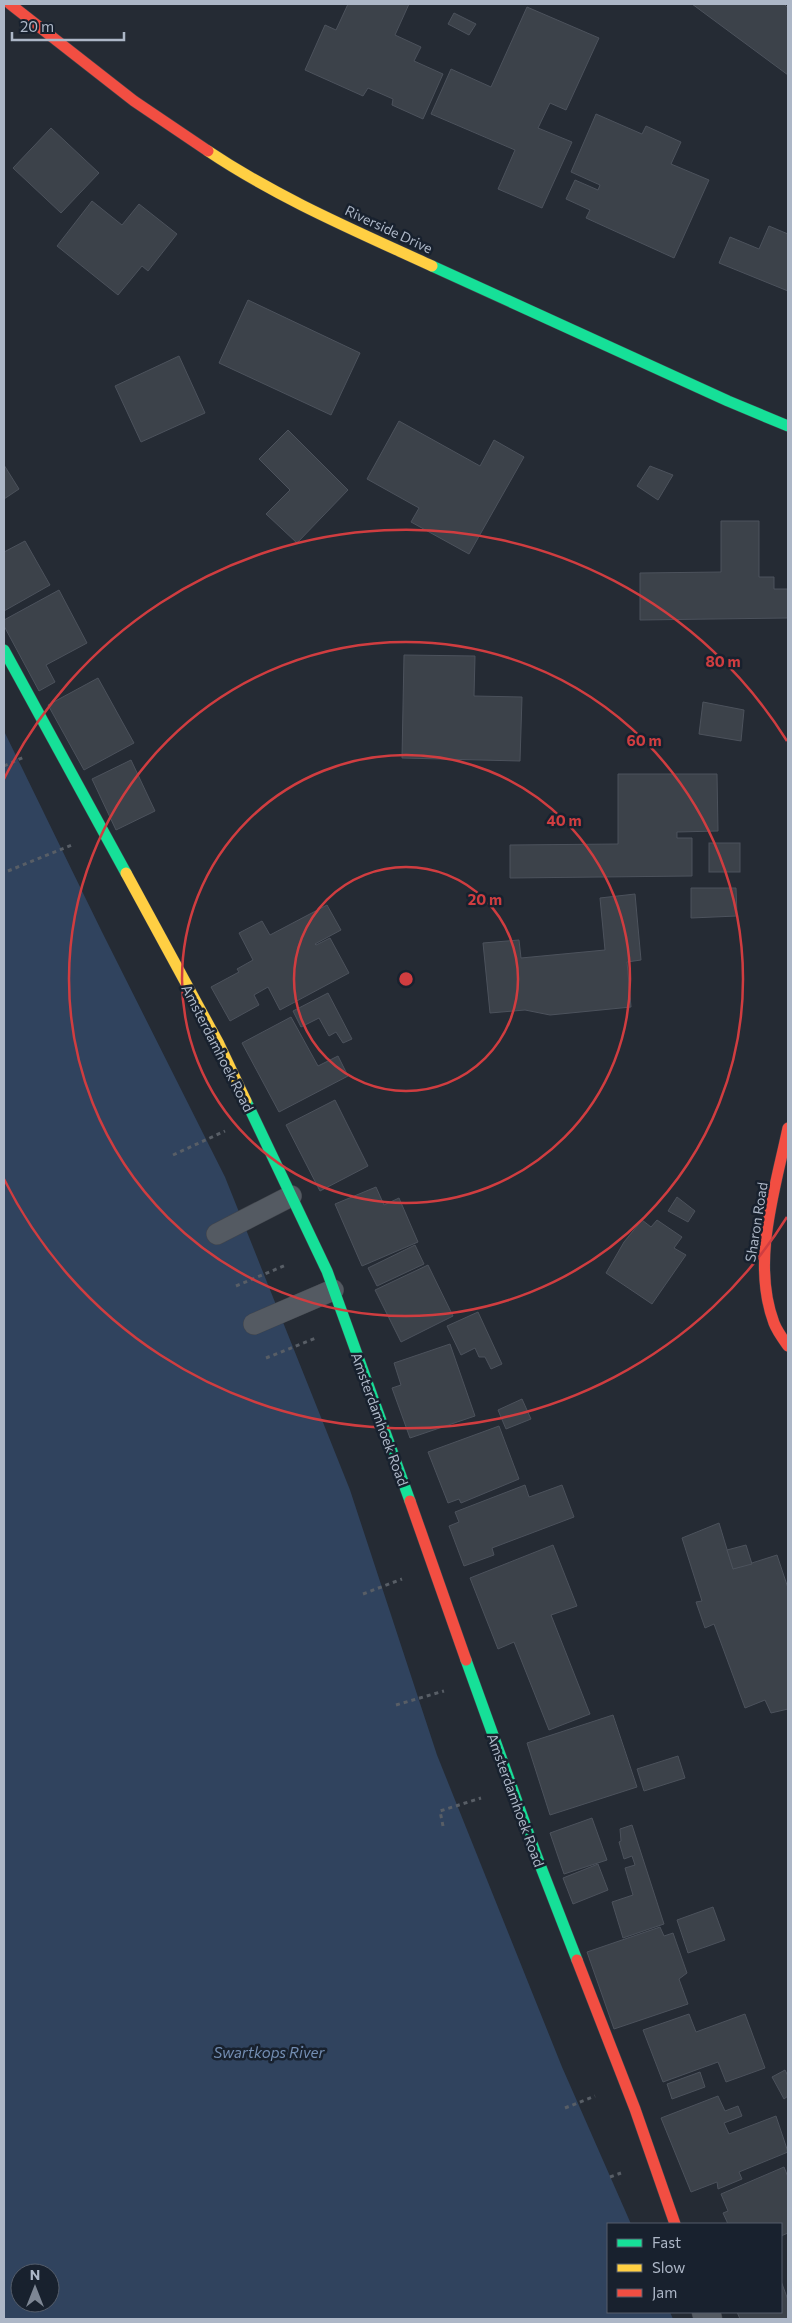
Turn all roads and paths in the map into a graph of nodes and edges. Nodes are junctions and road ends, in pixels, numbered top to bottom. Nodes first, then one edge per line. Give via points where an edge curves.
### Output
1 (10, 4) edge
2 (788, 426) edge
3 (4, 650) edge
4 (101, 832) junction
5 (8, 872) dead end
6 (254, 1118) junction
7 (788, 1128) edge
8 (173, 1155) dead end
9 (291, 1196) junction
10 (217, 1234) dead end
11 (317, 1252) junction
12 (236, 1286) dead end
13 (333, 1290) junction
14 (254, 1324) dead end
15 (346, 1326) junction
16 (788, 1346) edge
17 (266, 1358) dead end
18 (432, 1566) junction
19 (364, 1594) dead end
20 (474, 1683) junction
21 (396, 1705) dead end
22 (512, 1788) junction
23 (443, 1826) dead end
24 (675, 2223) edge

1 - 2 street, Riverside Drive via 134,101 239,172 330,219
3 - 4 street, Amsterdamhoek Road
4 - 5 path
4 - 6 street, Amsterdamhoek Road via 219,1044
6 - 8 path
6 - 9 street, Amsterdamhoek Road
7 - 16 street, Sharon Road via 763,1274 770,1310 782,1340
9 - 10 lane
9 - 11 street, Amsterdamhoek Road
11 - 12 path
11 - 13 street, Amsterdamhoek Road
13 - 14 lane
13 - 15 street, Amsterdamhoek Road
15 - 17 path
15 - 18 street, Amsterdamhoek Road
18 - 19 path
18 - 20 street, Amsterdamhoek Road
20 - 21 path
20 - 22 street, Amsterdamhoek Road
22 - 23 path via 440,1811
22 - 24 street, Amsterdamhoek Road via 635,2109

